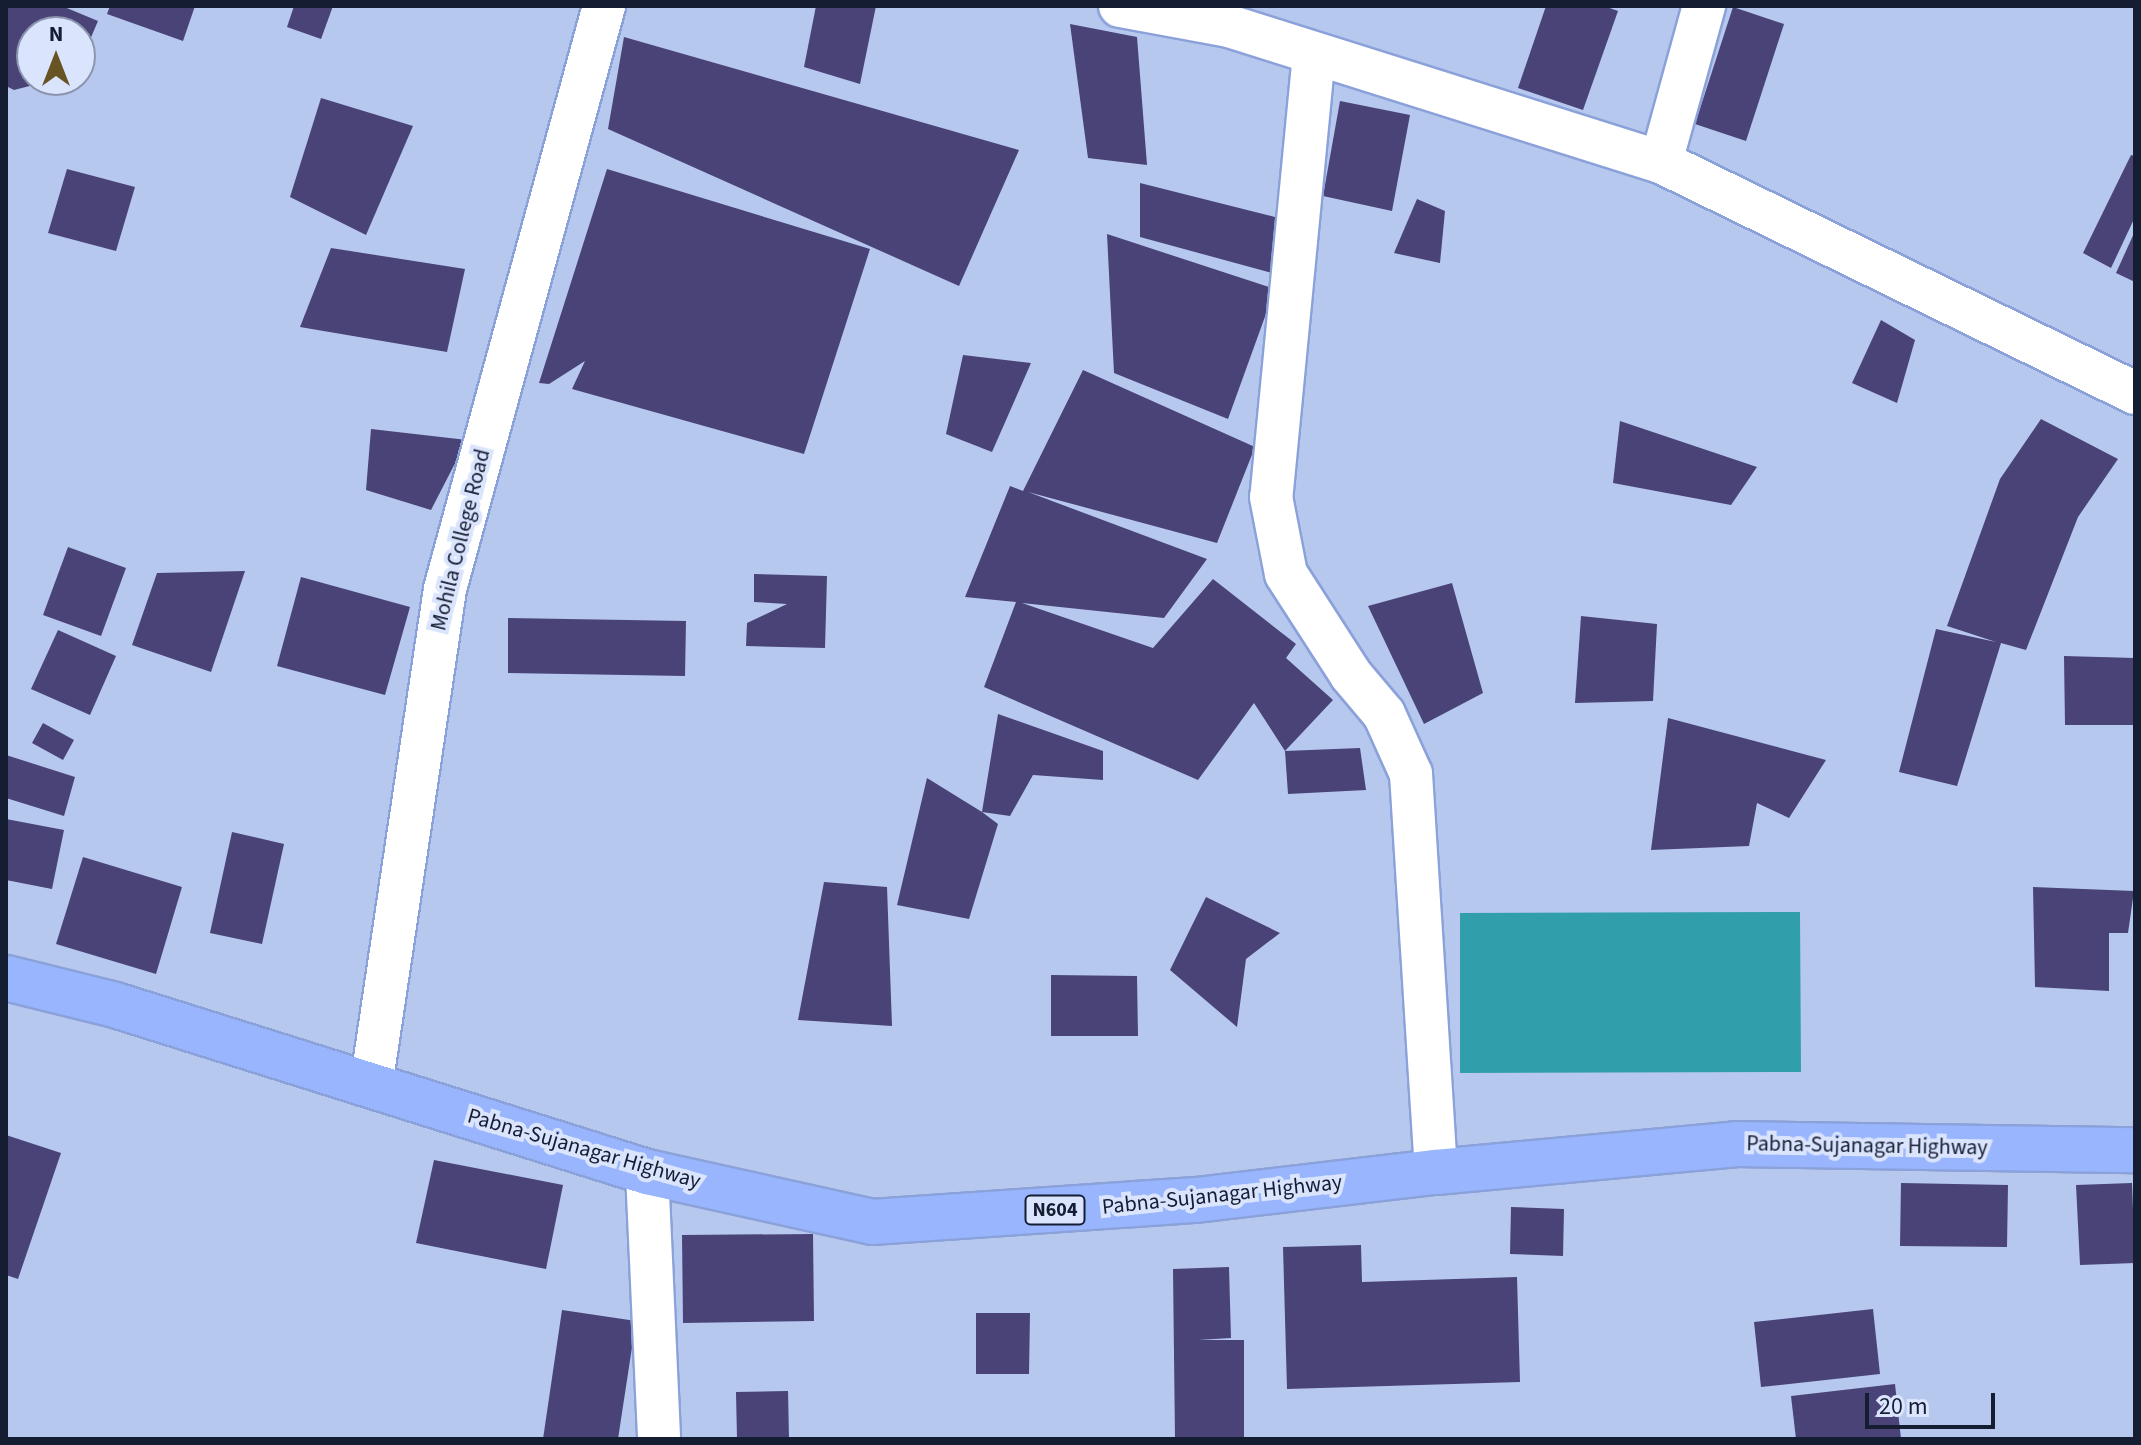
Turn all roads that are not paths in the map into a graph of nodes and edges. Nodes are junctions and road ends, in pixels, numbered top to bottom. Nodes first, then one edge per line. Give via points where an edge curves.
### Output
1 (604, 6) edge
2 (1120, 6) edge
3 (1704, 6) edge
4 (1230, 16) edge
5 (1314, 54) junction
6 (1661, 162) junction
7 (2135, 393) edge
8 (6, 978) edge
9 (371, 1086) junction
10 (2135, 1150) edge
11 (647, 1172) junction
12 (1436, 1172) junction
13 (659, 1439) edge

1 - 9 street, Mohila College Road via 445,589
2 - 4 street
3 - 6 street
4 - 5 street
5 - 6 street
5 - 12 street via 1271,497 1286,574 1351,675 1384,714 1411,774
6 - 7 street
8 - 9 highway, Pabna-Sujanagar Highway / N604 via 115,1005
9 - 11 highway, Pabna-Sujanagar Highway / N604
10 - 12 highway, Pabna-Sujanagar Highway / N604 via 1735,1144
11 - 12 highway, Pabna-Sujanagar Highway / N604 via 872,1222 1196,1200
11 - 13 street

